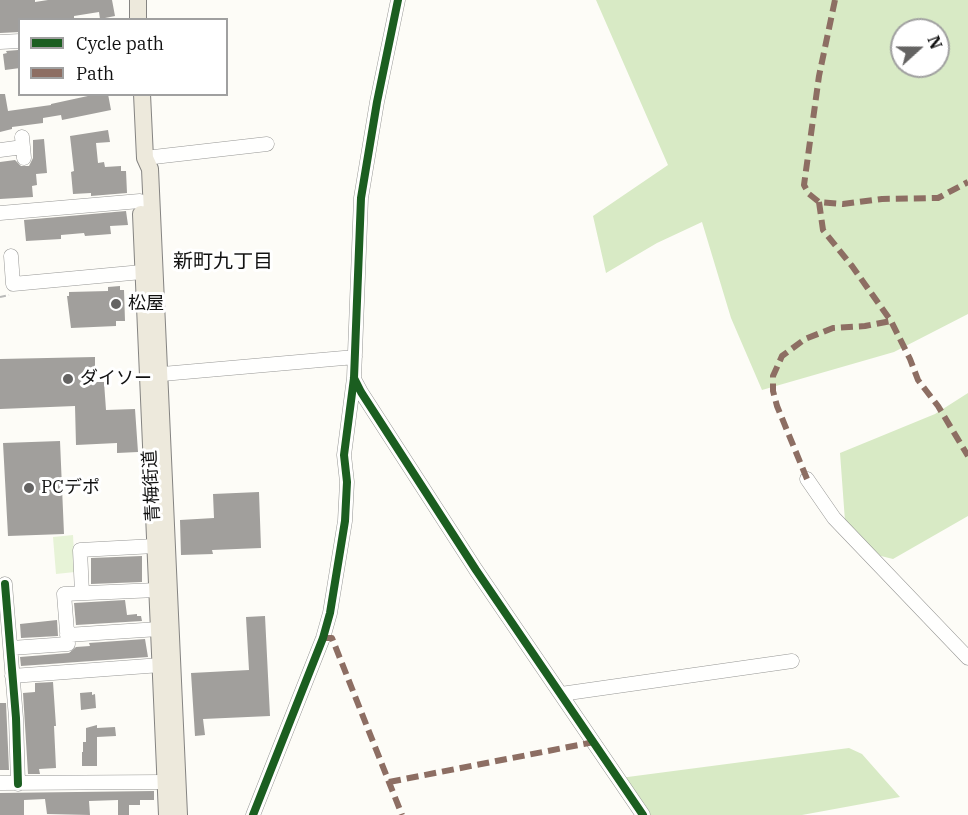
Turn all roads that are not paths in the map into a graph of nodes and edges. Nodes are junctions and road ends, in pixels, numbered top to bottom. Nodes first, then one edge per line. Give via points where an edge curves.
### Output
1 (138, 0) edge
2 (398, 0) edge
3 (138, 18) edge
4 (142, 96) edge
5 (267, 144) dead end
6 (23, 147) dead end
7 (0, 150) edge
8 (145, 158) junction
9 (140, 201) junction
10 (0, 213) edge
11 (11, 256) dead end
12 (142, 272) junction
13 (355, 357) junction
14 (153, 375) junction
15 (354, 378) junction
16 (807, 479) dead end
17 (155, 546) junction
18 (5, 584) dead end
19 (157, 590) junction
20 (82, 593) junction
21 (159, 629) junction
22 (68, 635) junction
23 (11, 648) junction
24 (968, 658) edge
25 (792, 661) dead end
26 (160, 665) junction
27 (12, 676) junction
28 (561, 694) junction
29 (7, 705) edge
30 (165, 782) junction
31 (0, 783) edge
32 (18, 784) junction
33 (167, 815) edge
34 (179, 815) edge
35 (253, 815) edge
36 (643, 815) edge

1 - 3 main road
2 - 13 street via 361,198
4 - 8 main road, 青梅街道
5 - 8 street
6 - 7 street
8 - 9 main road, 青梅街道 via 139,169
8 - 14 main road, 青梅街道 via 150,169
9 - 10 street
9 - 12 main road, 青梅街道
11 - 12 street via 13,284
12 - 14 main road, 青梅街道
13 - 14 street
13 - 15 street
14 - 17 main road, 青梅街道
14 - 34 main road, 青梅街道
15 - 28 street via 476,570
15 - 35 street via 344,455 345,521 328,623
16 - 24 street via 834,518
17 - 19 main road, 青梅街道
17 - 20 street via 80,550
18 - 23 street
19 - 20 street
19 - 21 main road, 青梅街道
20 - 22 street via 64,594
21 - 22 street
21 - 26 main road, 青梅街道
22 - 23 street via 68,644
23 - 27 street
25 - 28 street
26 - 27 street
26 - 30 main road, 青梅街道
27 - 29 street
28 - 36 street
29 - 32 street
30 - 32 street
30 - 33 main road, 青梅街道
31 - 32 street

